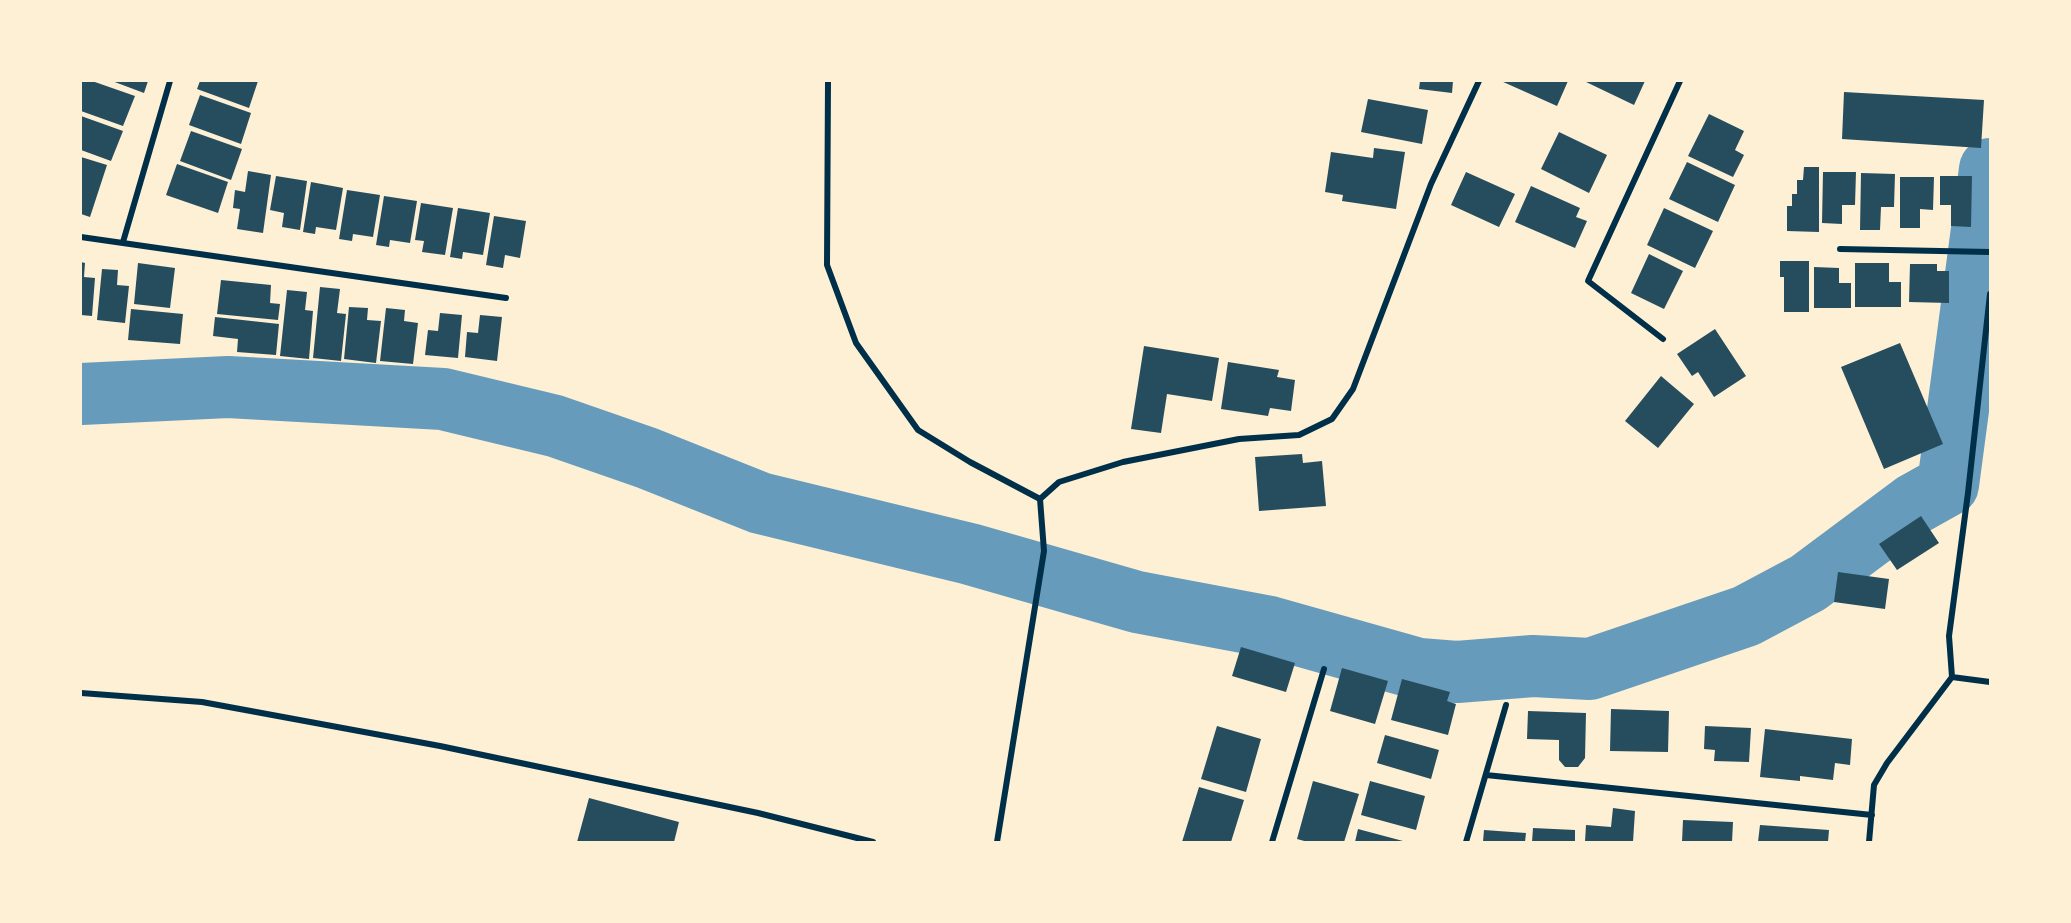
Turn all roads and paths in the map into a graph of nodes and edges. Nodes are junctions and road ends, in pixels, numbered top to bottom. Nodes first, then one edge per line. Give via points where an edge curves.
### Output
1 (170, 81) edge
2 (828, 81) edge
3 (1479, 81) edge
4 (1680, 81) edge
5 (81, 237) edge
6 (123, 242) junction
7 (1840, 249) dead end
8 (1990, 252) edge
9 (1990, 294) edge
10 (506, 298) dead end
11 (1663, 339) dead end
12 (1040, 499) junction
13 (1324, 669) dead end
14 (1952, 678) junction
15 (1990, 682) edge
16 (81, 693) edge
17 (1506, 705) dead end
18 (1486, 775) junction
19 (1872, 815) junction
20 (873, 842) edge
21 (997, 842) edge
22 (1272, 842) edge
23 (1466, 842) edge
24 (1869, 842) edge

1 - 6 street
2 - 12 street via 827,265 856,343 918,430
3 - 12 street via 1431,183 1353,389 1332,419 1299,435 1239,439 1123,462 1059,482
4 - 11 street via 1588,281
5 - 6 street
6 - 10 street
7 - 8 street
9 - 14 street via 1948,636
12 - 21 street via 1044,551
13 - 22 street
14 - 15 street
14 - 19 street via 1874,785
16 - 20 street via 202,702 406,740 758,813
17 - 18 street
18 - 19 street
18 - 23 street
19 - 24 street

